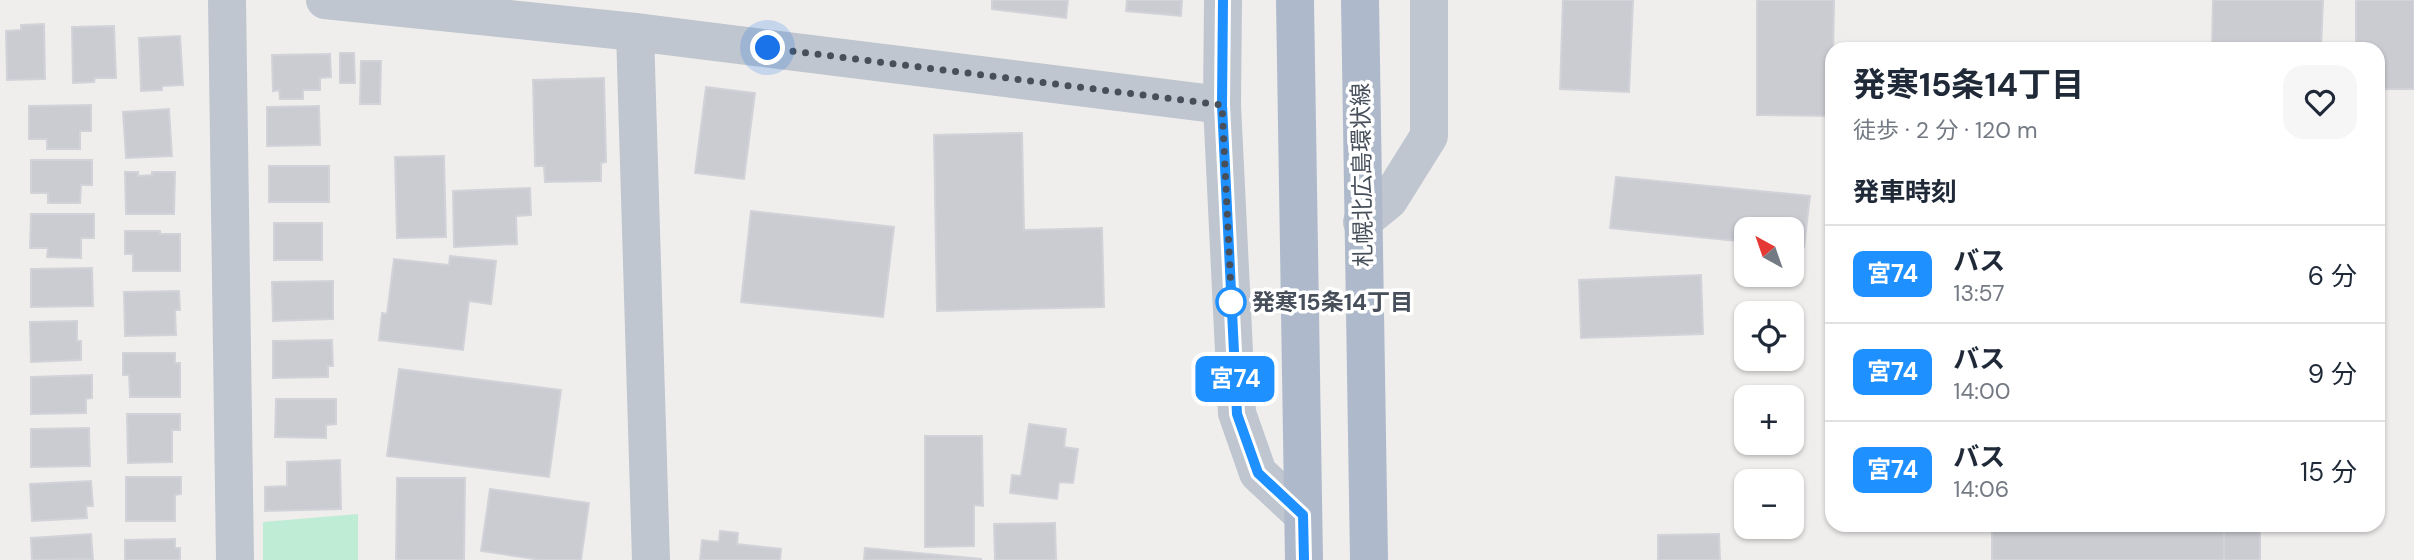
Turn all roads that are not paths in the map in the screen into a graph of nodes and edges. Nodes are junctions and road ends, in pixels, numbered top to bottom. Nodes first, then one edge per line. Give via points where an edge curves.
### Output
1 (227, 0) edge
2 (325, 0) edge
3 (1223, 0) edge
4 (1294, 0) edge
5 (1360, 0) edge
6 (1429, 0) edge
7 (570, 13) edge
8 (635, 32) junction
9 (1222, 105) junction
10 (1362, 222) junction
11 (1303, 515) junction
12 (235, 560) edge
13 (650, 560) edge
14 (1304, 560) edge
15 (1369, 560) edge

1 - 12 street
2 - 7 street
3 - 9 street
4 - 11 main road
5 - 10 main road, 札幌北広島環状線
6 - 10 street via 1429,136 1389,200
7 - 8 street
8 - 9 street
8 - 13 street
9 - 11 street via 1237,414 1258,473
10 - 15 main road, 札幌北広島環状線
11 - 14 main road

